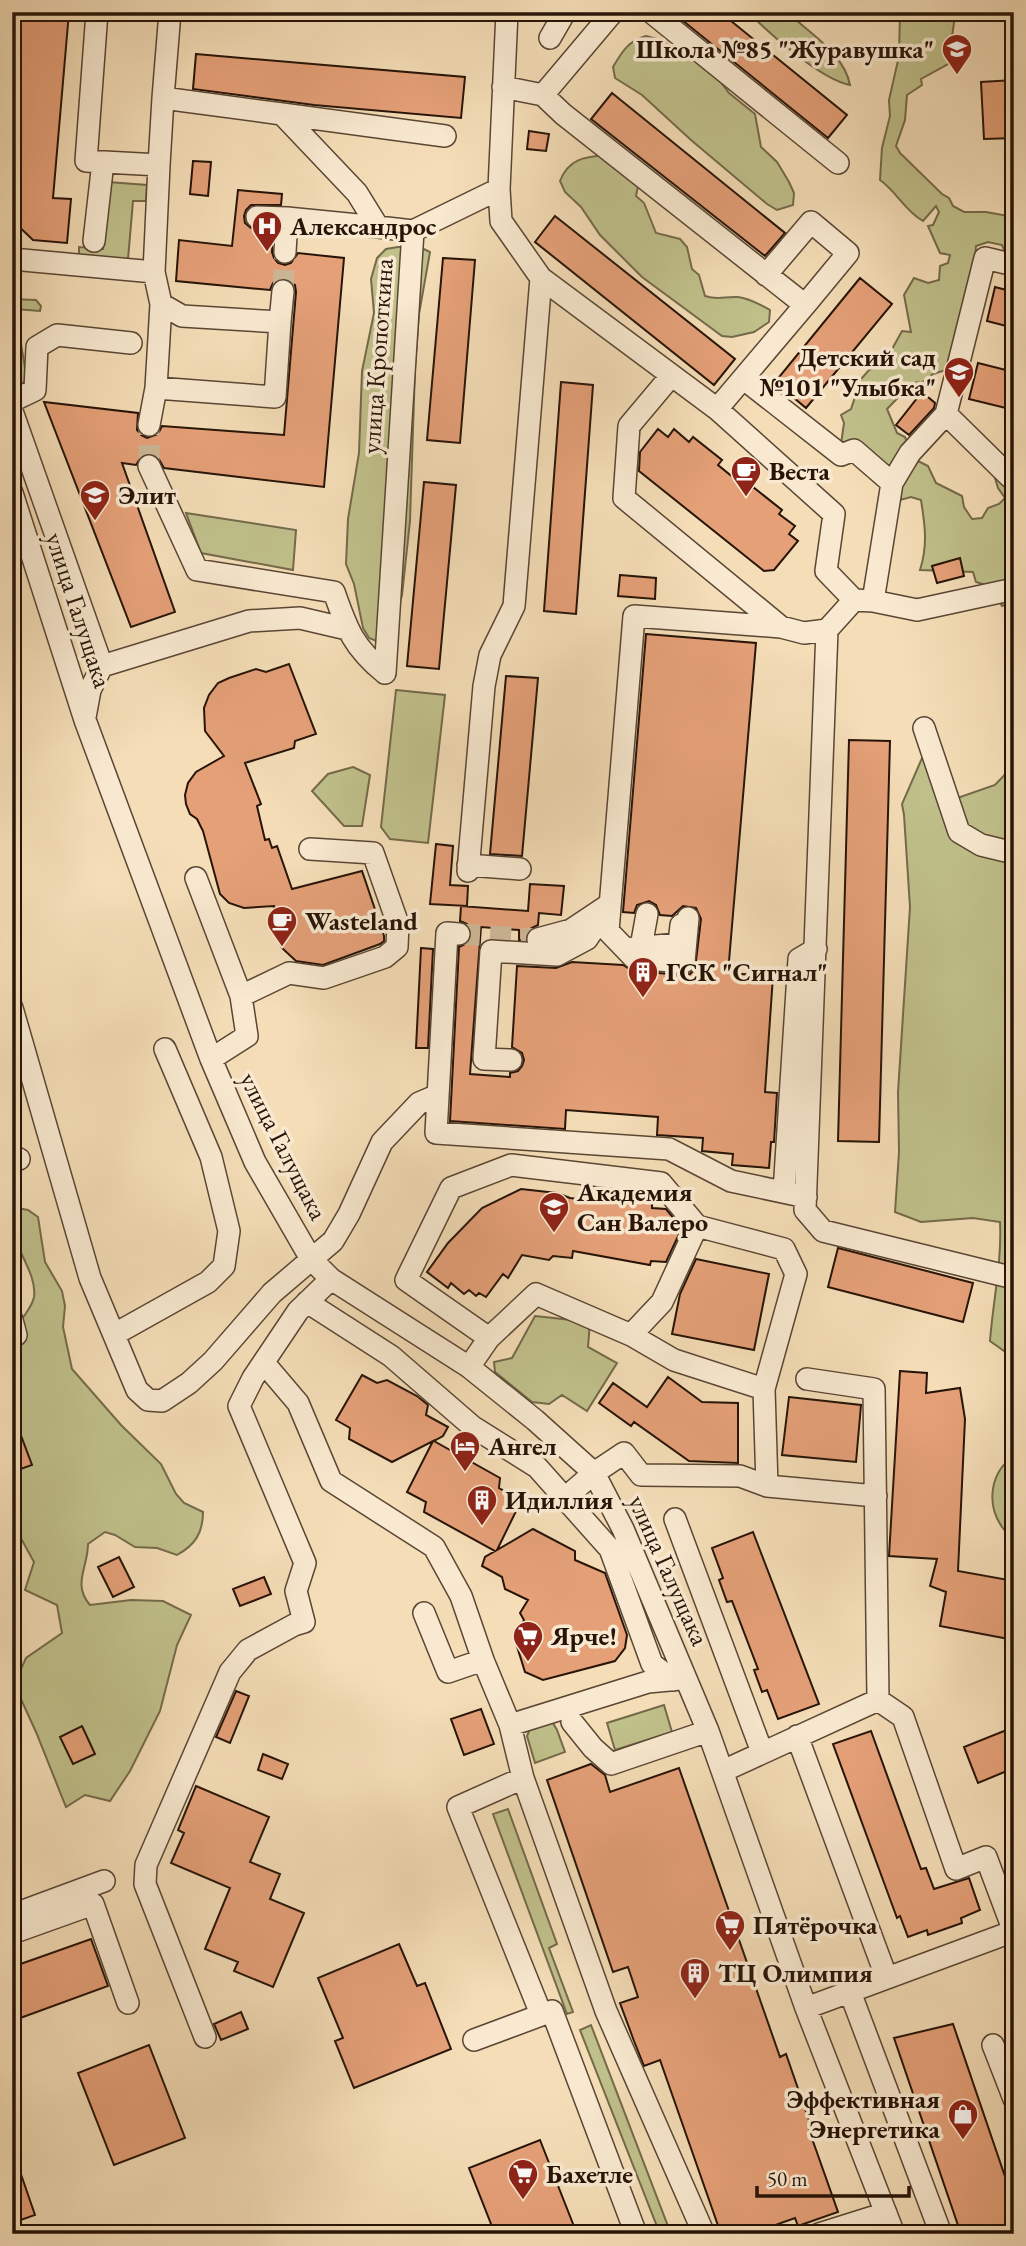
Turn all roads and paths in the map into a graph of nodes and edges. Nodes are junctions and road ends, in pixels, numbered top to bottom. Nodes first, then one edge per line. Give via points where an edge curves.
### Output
1 (97, 12) edge
2 (170, 12) edge
3 (565, 12) edge
4 (613, 12) edge
5 (651, 12) edge
6 (503, 13) edge
7 (550, 38) dead end
8 (503, 86) junction
9 (543, 95) junction
10 (163, 99) junction
11 (282, 114) junction
12 (445, 136) dead end
13 (103, 162) junction
14 (838, 163) dead end
15 (159, 165) junction
16 (499, 189) junction
17 (257, 217) dead end
18 (287, 218) junction
19 (378, 227) junction
20 (413, 231) junction
21 (94, 241) dead end
22 (285, 252) tunnel mouth
23 (12, 259) edge
24 (1014, 265) edge
25 (154, 272) junction
26 (766, 275) junction
27 (541, 278) junction
28 (283, 291) tunnel mouth
29 (160, 304) junction
30 (805, 305) junction
31 (280, 322) junction
32 (131, 343) dead end
33 (671, 376) junction
34 (744, 379) junction
35 (156, 388) junction
36 (12, 401) edge
37 (717, 409) junction
38 (12, 411) edge
39 (946, 414) junction
40 (149, 425) tunnel mouth
41 (149, 466) tunnel mouth
42 (1010, 477) dead end
43 (892, 483) junction
44 (12, 493) edge
45 (1014, 589) edge
46 (864, 601) junction
47 (781, 627) junction
48 (347, 629) junction
49 (827, 630) junction
50 (102, 666) junction
51 (85, 720) junction
52 (923, 728) dead end
53 (310, 849) dead end
54 (1014, 853) edge
55 (520, 869) dead end
56 (196, 878) dead end
57 (610, 904) junction
58 (647, 914) dead end
59 (459, 934) dead end
60 (538, 939) tunnel mouth
61 (587, 939) junction
62 (629, 948) junction
63 (816, 949) junction
64 (241, 996) junction
65 (12, 1008) edge
66 (165, 1049) dead end
67 (211, 1059) junction
68 (511, 1060) dead end
69 (438, 1095) junction
70 (784, 1192) junction
71 (806, 1197) junction
72 (697, 1226) junction
73 (311, 1259) junction
74 (1014, 1278) edge
75 (331, 1279) junction
76 (307, 1302) junction
77 (115, 1334) junction
78 (631, 1335) junction
79 (489, 1338) junction
80 (264, 1363) junction
81 (469, 1367) junction
82 (807, 1379) dead end
83 (764, 1389) junction
84 (594, 1473) junction
85 (767, 1486) junction
86 (876, 1496) junction
87 (565, 1498) junction
88 (675, 1519) dead end
89 (424, 1613) dead end
90 (483, 1660) junction
91 (680, 1679) junction
92 (878, 1700) junction
93 (572, 1722) dead end
94 (510, 1725) junction
95 (708, 1731) junction
96 (797, 1736) junction
97 (762, 1752) junction
98 (723, 1771) junction
99 (523, 1778) junction
100 (104, 1881) dead end
101 (12, 1914) edge
102 (1014, 1930) edge
103 (12, 1933) edge
104 (886, 1976) junction
105 (850, 1992) junction
106 (128, 2003) dead end
107 (806, 2008) junction
108 (541, 2014) junction
109 (205, 2037) dead end
110 (474, 2040) dead end
111 (993, 2045) dead end
112 (1014, 2099) edge
113 (886, 2213) junction
114 (636, 2234) edge
115 (704, 2234) edge
116 (818, 2234) edge
117 (894, 2234) edge
118 (941, 2234) edge

1 - 13 street via 86,161
2 - 10 street
3 - 7 street
4 - 9 street
5 - 14 street
6 - 8 street
8 - 9 street
8 - 16 street
9 - 26 street
10 - 11 street
10 - 15 street
11 - 12 street
11 - 19 street via 358,193
13 - 15 street
13 - 21 street
15 - 25 street
16 - 20 street, улица Кропоткина
16 - 27 street via 501,222
17 - 18 street
18 - 19 street
18 - 22 street
19 - 20 street
20 - 48 street, улица Кропоткина via 385,673 364,656
23 - 25 street
24 - 39 street via 985,258
25 - 29 street
26 - 30 street
26 - 30 street via 811,222 848,253
27 - 33 street
27 - 55 street via 514,606 490,655 486,675 468,868
28 - 31 street
29 - 31 street via 182,316
29 - 35 street
30 - 34 street
31 - 35 street via 275,397
32 - 36 street via 57,335 37,347 35,390
33 - 37 street
33 - 47 street via 629,426 624,498
34 - 37 street
34 - 43 street via 841,455 854,450
35 - 40 street
37 - 46 street via 834,514 826,571
38 - 50 street
39 - 42 street
39 - 43 street via 910,453
41 - 48 street via 197,570 334,592
43 - 46 street
44 - 51 street, улица Галущака
45 - 46 street via 917,610
46 - 49 street
47 - 49 street via 804,633
47 - 57 street via 662,626 635,616
48 - 50 street via 300,618 249,621
49 - 63 street
50 - 51 street via 90,690
51 - 67 street, улица Галущака
52 - 54 street via 959,832 981,845
53 - 64 street via 373,853 398,924 397,947 385,957 324,978 289,973
56 - 64 street
57 - 60 street via 570,930
57 - 61 street
57 - 62 street via 608,931 634,958 684,962 685,917 679,944
58 - 62 street
59 - 69 street via 447,933
61 - 62 street via 598,948
61 - 68 street via 557,956 491,951 484,1059
63 - 70 street via 799,959
63 - 71 street
64 - 67 street, улица Галущака via 247,1036
65 - 77 street via 90,1278
66 - 77 street via 211,1157 229,1231 224,1266 208,1282
67 - 73 street, улица Галущака via 255,1162
69 - 70 street via 436,1133 670,1149 731,1181
69 - 73 street via 419,1102 382,1142 333,1241
70 - 71 street
71 - 74 street via 806,1210 823,1231
72 - 78 street via 662,1302
72 - 79 street via 661,1183 511,1165 451,1188 406,1280
72 - 83 street via 784,1249 796,1274
73 - 75 street, улица Галущака
73 - 77 street via 272,1293 213,1361 162,1401 148,1400 137,1390
75 - 76 street
75 - 81 street, улица Галущака
76 - 80 street
76 - 87 street via 391,1356 473,1426 537,1467
78 - 79 street via 536,1294
78 - 83 street via 674,1360
79 - 81 street
80 - 90 street via 298,1403 331,1481 435,1548 461,1596
80 - 109 street via 239,1406 305,1563 296,1591 304,1622 248,1650 230,1672 146,1865 145,1884
81 - 84 street, улица Галущака
82 - 86 street via 874,1389
83 - 85 street
84 - 85 street via 624,1453 641,1475 740,1476
84 - 87 street
84 - 91 street, улица Галущака via 623,1529
85 - 86 street
86 - 92 street
87 - 91 street via 610,1549 652,1664
88 - 97 street
89 - 90 street via 448,1672
90 - 94 street
91 - 94 street via 648,1682
91 - 95 street, улица Галущака
92 - 96 street
92 - 102 street via 902,1717 956,1869 986,1857
93 - 95 street via 611,1764
94 - 99 street
95 - 98 street, улица Галущака
96 - 97 street
96 - 104 street
97 - 98 street
98 - 107 street, улица Галущака
99 - 108 street via 458,1807
99 - 115 street via 606,2011
100 - 101 street
102 - 104 street
103 - 106 street via 93,1904
104 - 105 street
105 - 107 street
105 - 118 street
107 - 113 street, улица Галущака
108 - 110 street
108 - 114 street via 552,2011 556,2020
111 - 112 street
113 - 116 street
113 - 117 street, улица Галущака

